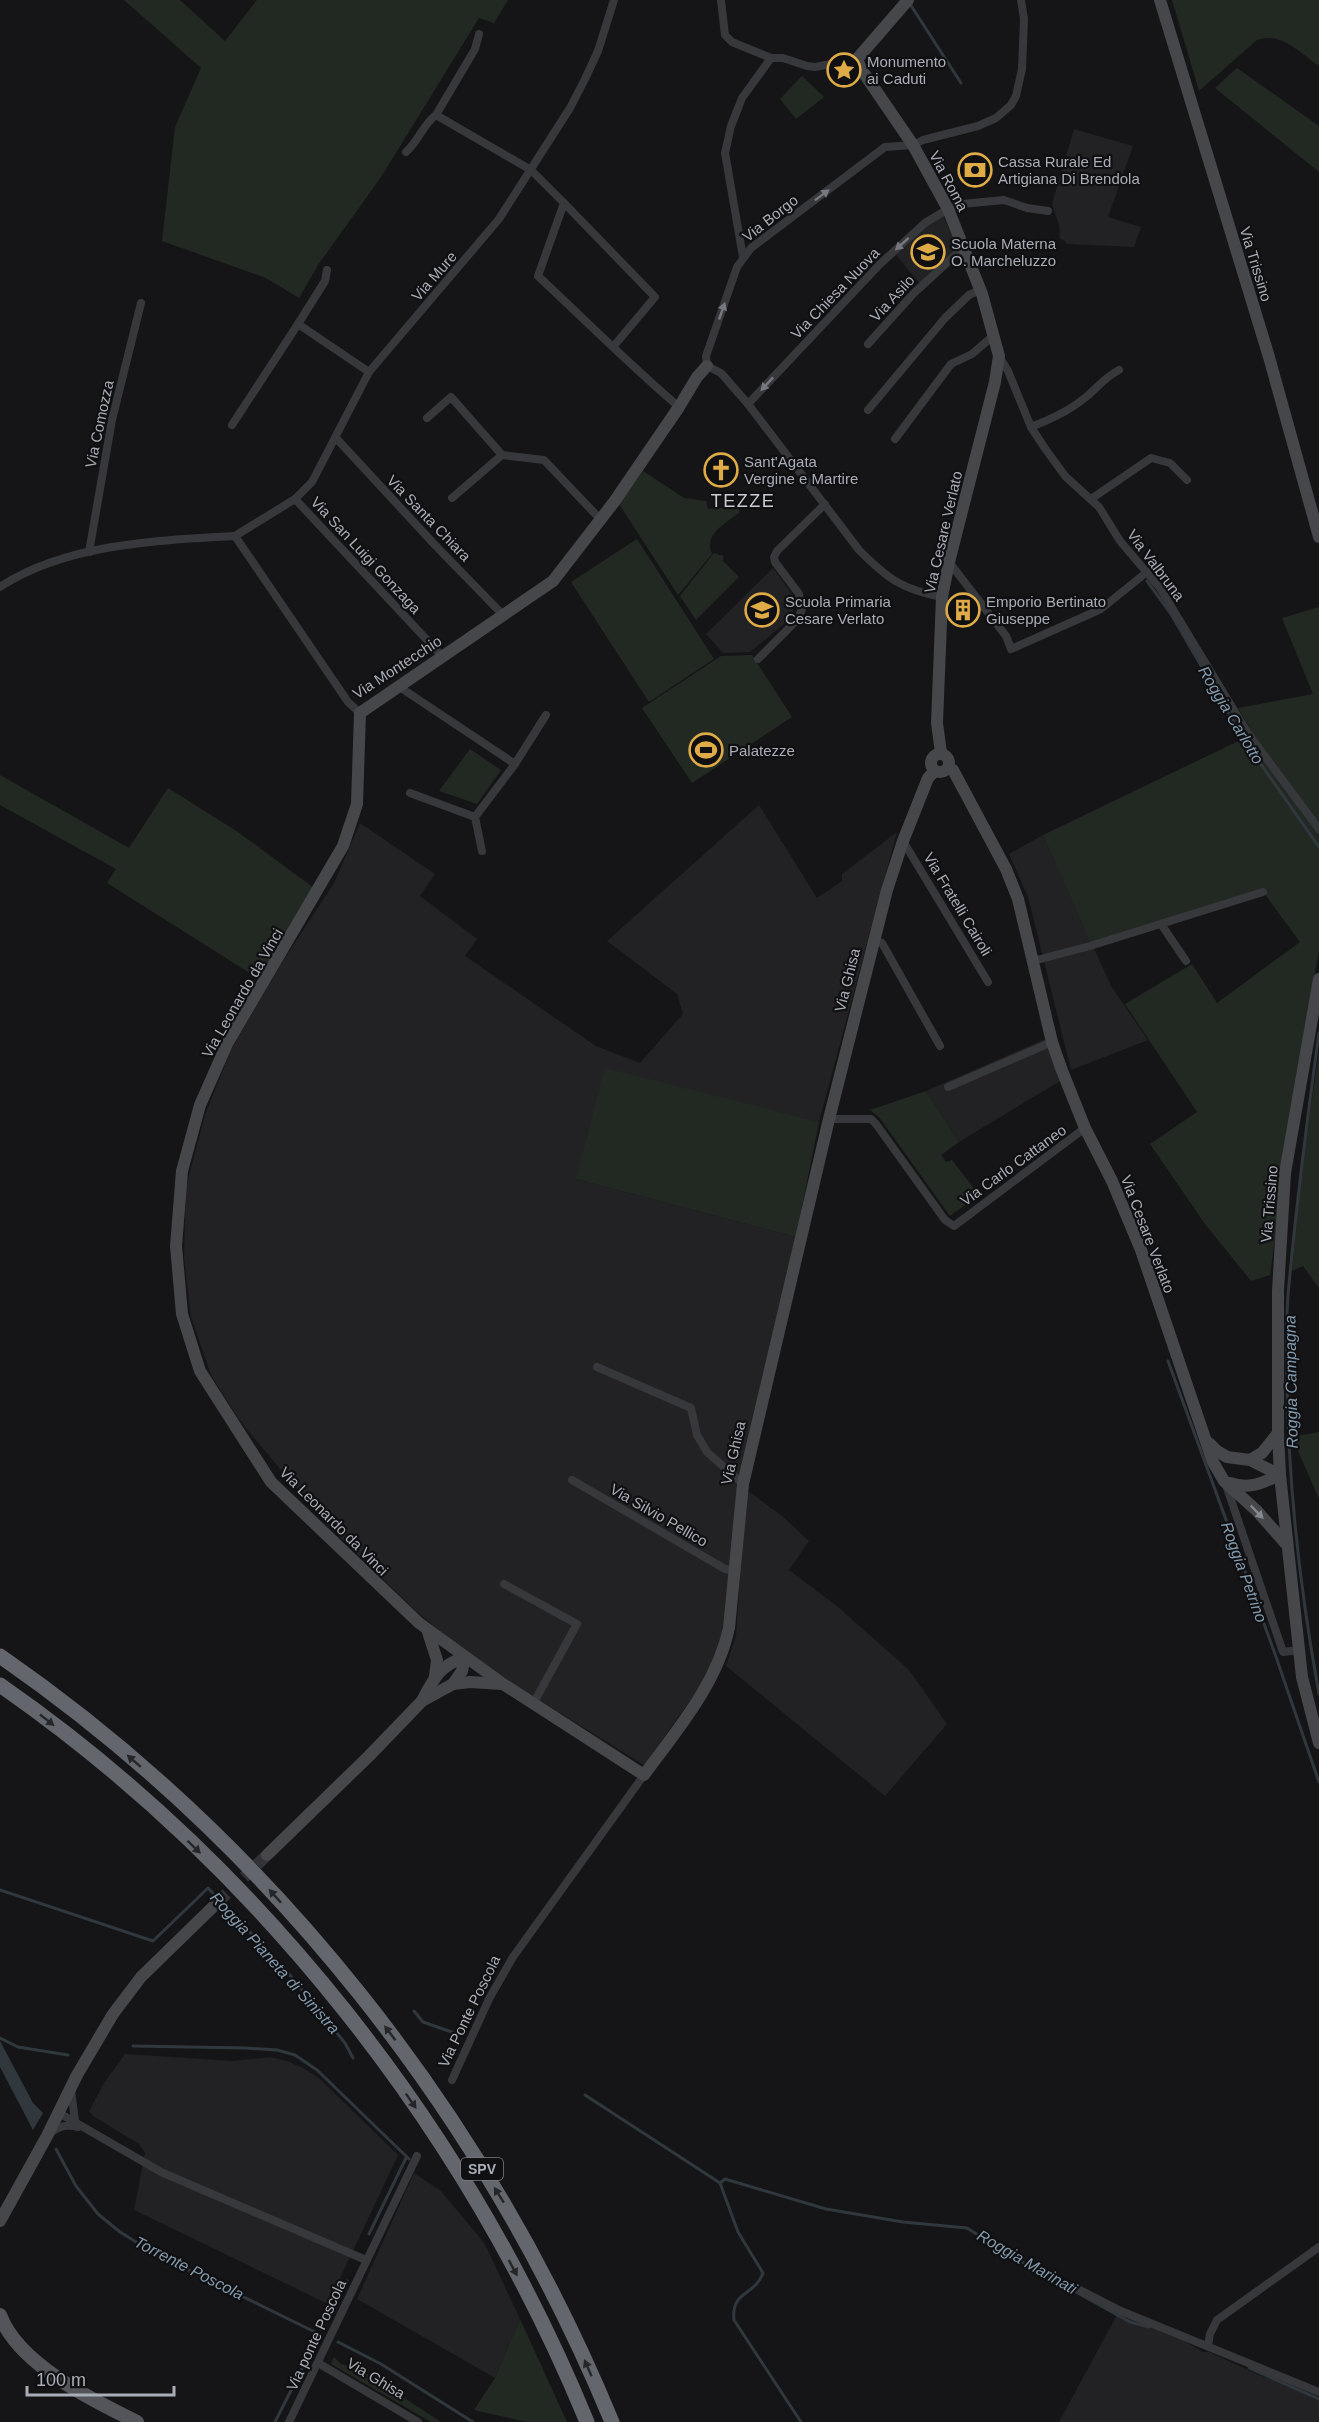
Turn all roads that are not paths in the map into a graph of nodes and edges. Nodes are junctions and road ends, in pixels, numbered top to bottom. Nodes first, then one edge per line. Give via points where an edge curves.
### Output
1 (614, 0) edge
2 (721, 0) edge
3 (908, 0) edge
4 (1021, 0) edge
5 (1160, 0) edge
6 (479, 34) dead end
7 (771, 58) junction
8 (857, 59) junction
9 (436, 115) junction
10 (913, 145) junction
11 (406, 152) dead end
12 (531, 170) junction
13 (564, 203) junction
14 (948, 208) junction
15 (1048, 212) dead end
16 (964, 247) junction
17 (743, 257) junction
18 (327, 270) dead end
19 (981, 290) junction
20 (141, 303) dead end
21 (298, 324) junction
22 (993, 336) junction
23 (868, 344) dead end
24 (613, 347) junction
25 (999, 356) junction
26 (707, 366) junction
27 (1119, 370) dead end
28 (369, 372) junction
29 (748, 404) junction
30 (679, 407) junction
31 (868, 410) dead end
32 (427, 417) dead end
33 (232, 425) dead end
34 (1031, 427) junction
35 (336, 438) junction
36 (895, 439) dead end
37 (1044, 447) joint
38 (502, 455) junction
39 (1186, 480) dead end
40 (452, 498) dead end
41 (296, 499) junction
42 (1091, 499) junction
43 (825, 504) junction
44 (601, 520) junction
45 (235, 536) junction
46 (1319, 537) edge
47 (89, 552) junction
48 (949, 562) junction
49 (1147, 572) junction
50 (0, 587) edge
51 (942, 597) junction
52 (503, 615) junction
53 (442, 656) junction
54 (758, 659) dead end
55 (398, 686) junction
56 (360, 712) junction
57 (546, 716) dead end
58 (941, 753) junction
59 (514, 764) junction
60 (948, 768) junction
61 (935, 771) junction
62 (410, 793) dead end
63 (475, 817) junction
64 (1319, 829) edge
65 (903, 841) junction
66 (482, 851) dead end
67 (1263, 892) dead end
68 (1161, 924) junction
69 (874, 941) junction
70 (1033, 961) junction
71 (1186, 962) dead end
72 (1319, 979) edge
73 (988, 982) dead end
74 (1052, 1042) junction
75 (940, 1046) dead end
76 (948, 1087) dead end
77 (829, 1119) junction
78 (1085, 1128) junction
79 (597, 1367) dead end
80 (1278, 1433) junction
81 (1207, 1440) junction
82 (1250, 1460) junction
83 (1280, 1475) junction
84 (572, 1480) dead end
85 (1224, 1481) junction
86 (743, 1484) junction
87 (1287, 1545) junction
88 (734, 1570) junction
89 (504, 1584) dead end
90 (426, 1628) junction
91 (1299, 1650) junction
92 (0, 1656) edge
93 (465, 1657) junction
94 (435, 1677) junction
95 (453, 1684) junction
96 (503, 1684) junction
97 (0, 1685) edge
98 (422, 1701) junction
99 (533, 1704) junction
100 (1319, 1743) edge
101 (644, 1775) junction
102 (267, 1855) tunnel mouth
103 (218, 1902) tunnel mouth
104 (533, 1925) joint
105 (452, 2080) dead end
106 (71, 2090) junction
107 (59, 2113) junction
108 (78, 2125) junction
109 (47, 2136) junction
110 (417, 2156) dead end
111 (0, 2221) edge
112 (1319, 2247) edge
113 (366, 2260) junction
114 (1080, 2290) dead end
115 (0, 2315) edge
116 (3, 2329) edge
117 (1208, 2346) junction
118 (318, 2363) junction
119 (1319, 2392) edge
120 (136, 2422) edge
121 (289, 2422) edge
122 (418, 2422) edge
123 (587, 2422) edge
124 (612, 2422) edge

1 - 12 street, Via Mure via 585,79
2 - 7 street via 725,35 732,42
3 - 8 street
4 - 10 street, Via Borgo via 1022,69 1011,105 986,123
5 - 46 street, Via Trissino via 1269,357
6 - 9 street via 475,49
7 - 8 street via 815,67
7 - 17 street via 742,98 725,153
8 - 10 street, Via Roma
9 - 11 street via 428,120
9 - 12 street
10 - 14 street, Via Roma
17 -> 10 street, Via Borgo via 885,147
12 - 13 street
12 - 28 street, Via Mure via 499,219
13 - 24 street via 538,276
13 - 24 street via 654,297
14 - 15 street via 1004,200
14 - 16 street, Via Roma
14 -> 29 street, Via Chiesa Nuova via 925,223 880,264
16 - 19 street, Via Roma
16 - 23 street, Via Asilo via 913,294
26 -> 17 street, Via Borgo via 706,356
18 - 21 street via 325,281
19 - 22 street, Via Roma
19 - 31 street via 969,295 945,318
20 - 47 street, Via Comozza via 112,420
21 - 28 street
21 - 33 street
22 - 25 street, Via Roma
22 - 36 street via 972,354 951,364
24 - 30 street
25 - 34 street, Via Roma
25 - 48 street, Via Cesare Verlato
26 - 29 street via 721,373
26 - 30 street, Via Montecchio
27 - 34 street via 1073,407
28 - 35 street, Via Mure
29 - 43 street
30 - 44 street, Via Montecchio
32 - 38 street via 451,397
34 - 37 street, Via Roma
35 - 41 street, Via Mure via 312,482
35 - 52 street, Via Santa Chiara
37 - 42 street, Via Valbruna via 1065,476
38 - 40 street
38 - 44 street via 544,460
39 - 42 street via 1170,463 1151,458
41 - 45 street, Via Mure
41 - 53 street, Via San Luigi Gonzaga
42 - 49 street, Via Valbruna
43 - 51 street via 879,570 898,584
43 - 54 street via 774,557 799,594 802,609 798,619
44 - 52 street, Via Montecchio via 553,581
45 - 47 street via 169,539
45 - 56 street, Via Montecchio via 348,702
47 - 50 street via 20,574
48 - 49 street via 1011,648 1101,609
48 - 51 street, Via Cesare Verlato
49 - 64 street, Via Valbruna via 1249,735
51 - 58 street, Via Cesare Verlato via 937,723
52 - 53 street, Via Montecchio
53 - 55 street, Via Montecchio
55 - 56 street, Via Montecchio
55 - 59 street
56 - 90 street, Via Leonardo da Vinci via 357,804 343,846 226,1044 200,1105 182,1171 176,1246 182,1314 200,1371 271,1482
57 - 59 street
58 - 60 street, Via Cesare Verlato via 948,757
58 - 61 street, Via Cesare Verlato via 931,760
59 - 63 street
60 - 61 street
60 - 70 street, Via Cesare Verlato via 953,770 1006,868 1021,908
61 - 65 street, Via Ghisa via 928,778
62 - 63 street
63 - 66 street
65 - 69 street, Via Ghisa
65 - 73 street, Via Fratelli Cairoli
67 - 68 street
68 - 70 street
68 - 71 street
69 - 75 street, Via Ghisa via 882,943
69 - 77 street, Via Ghisa
70 - 74 street, Via Cesare Verlato
72 - 80 street, Via Trissino via 1286,1173 1278,1291
74 - 76 street
74 - 78 street, Via Cesare Verlato
77 - 78 street, Via Carlo Cattaneo via 871,1119 945,1220 954,1226
77 - 86 street, Via Ghisa
78 - 81 street, Via Cesare Verlato via 1130,1224
79 - 86 street via 691,1408 697,1435 707,1452
80 - 82 street via 1262,1453
80 - 83 street
81 - 82 street via 1227,1457
81 - 85 street, Via Cesare Verlato
82 - 83 street
83 - 85 street via 1243,1488
83 - 87 street
84 - 88 street, Via Silvio Pellico via 725,1569
85 -> 87 street, Via Cesare Verlato
85 - 91 street, Via Cesare Verlato via 1283,1652
86 - 88 street, Via Ghisa
87 - 91 street
88 - 101 street, Via Ghisa via 729,1628 718,1663 690,1712
89 - 99 street via 577,1624
90 - 93 street, Via Leonardo da Vinci
90 - 94 street via 437,1660
91 - 100 street
124 -> 92 highway, SPV via 505,2205 415,2067 367,2003 236,1855 160,1783
93 - 94 street via 447,1664
93 - 95 street
93 - 96 street, Via Leonardo da Vinci
94 - 98 street
95 - 96 street
95 - 98 street
96 - 99 street, Via Leonardo da Vinci
97 -> 123 highway, SPV via 100,1762 236,1888 298,1956 383,2062 469,2190 532,2303
98 - 102 street
99 - 101 street, Via Leonardo da Vinci
101 - 104 street, Via Ghisa
103 - 106 street via 141,1977 113,2014
104 - 105 street, Via Ponte Poscola via 489,1999
106 - 107 street
106 - 108 street
107 - 108 street
107 - 109 street
108 - 109 street via 57,2127
108 - 113 street via 161,2172
109 - 111 street
110 - 113 street
112 - 117 street via 1217,2320
113 - 118 street, Via ponte Poscola
114 - 117 street
115 - 116 main road
116 - 120 main road via 63,2381
117 - 119 street
118 - 121 street, Via ponte Poscola
118 - 122 street, Via Ghisa

